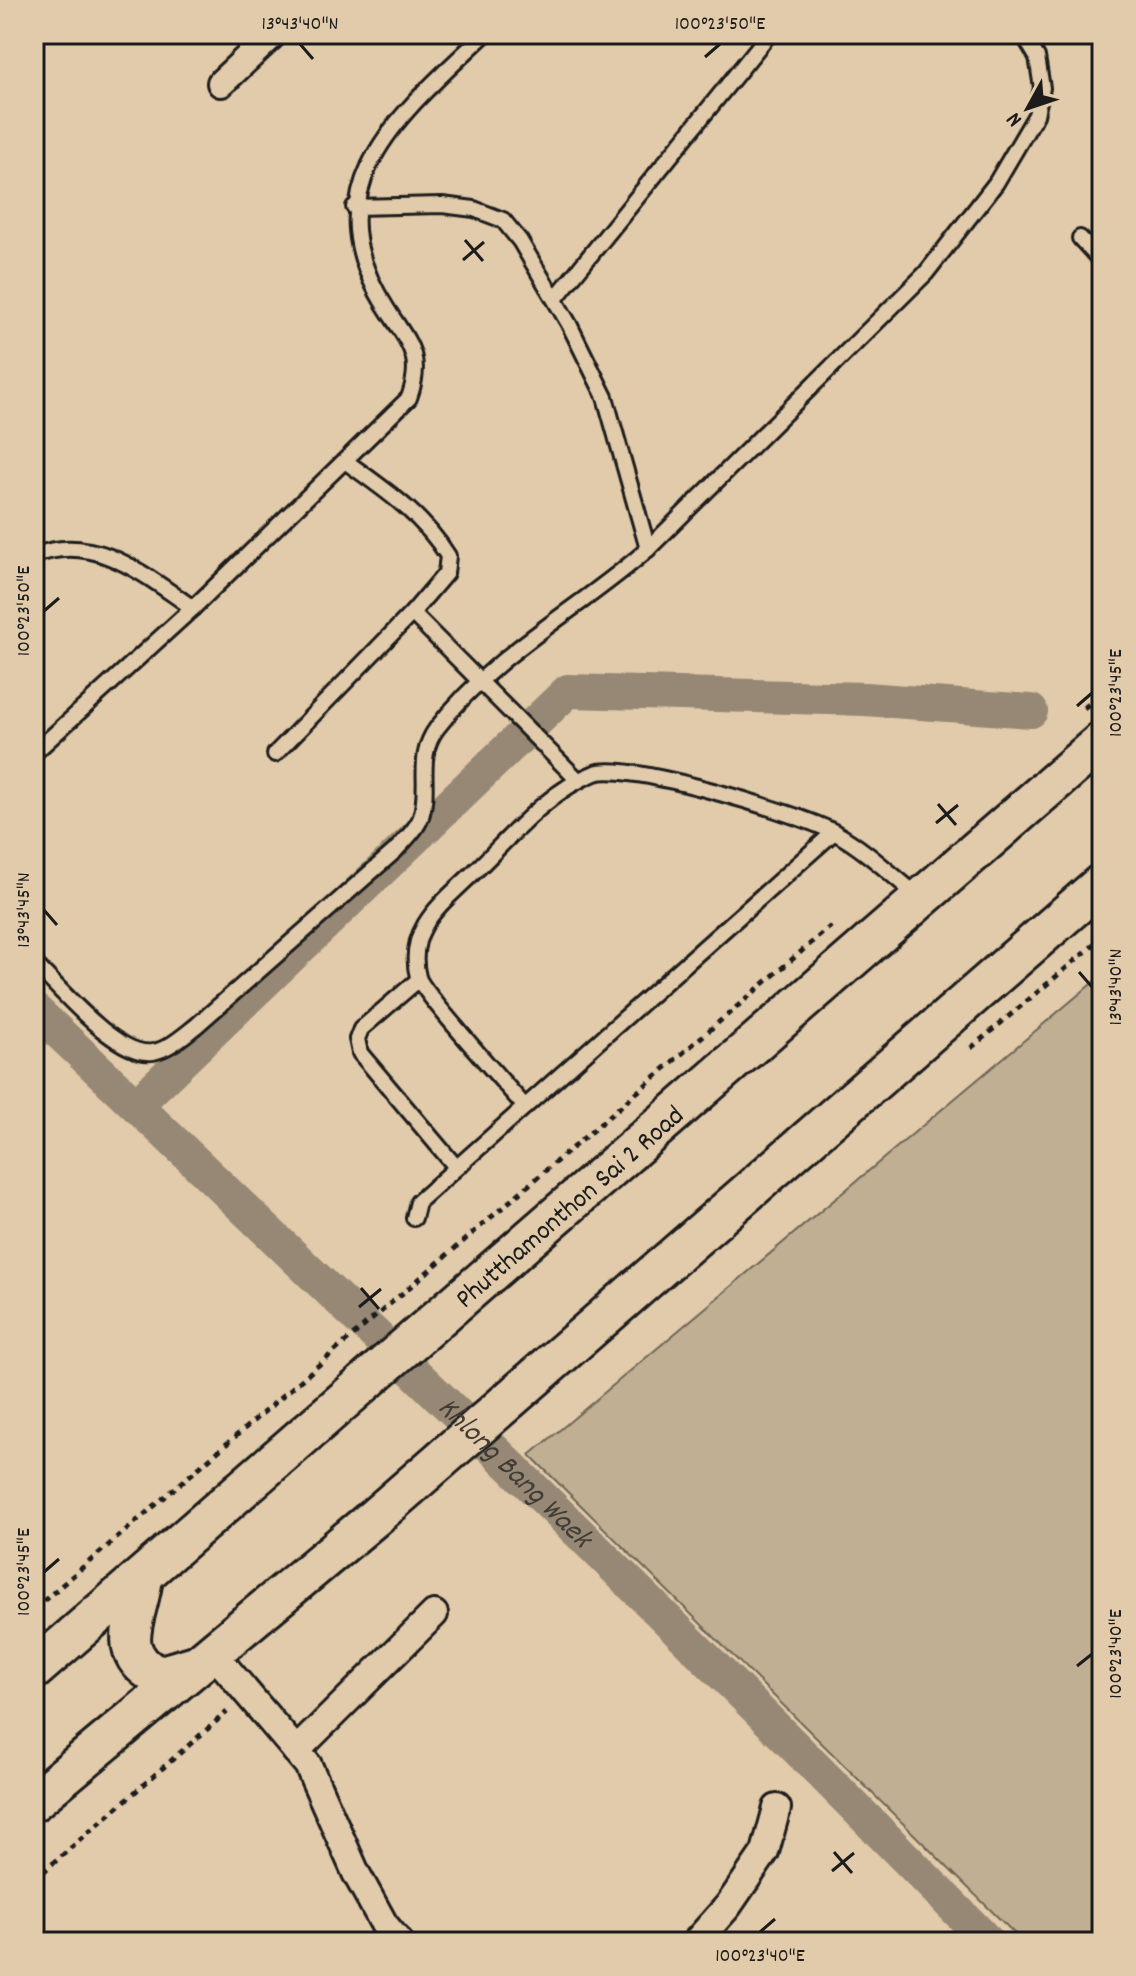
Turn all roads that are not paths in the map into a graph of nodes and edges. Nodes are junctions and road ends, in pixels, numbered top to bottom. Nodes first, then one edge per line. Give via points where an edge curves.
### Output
1 (273, 34) edge
2 (485, 34) edge
3 (769, 34) edge
4 (1023, 34) edge
5 (221, 83) dead end
6 (354, 207) junction
7 (1080, 238) dead end
8 (1102, 262) edge
9 (555, 299) junction
10 (345, 461) junction
11 (648, 549) junction
12 (34, 556) edge
13 (193, 608) junction
14 (412, 613) junction
15 (481, 682) junction
16 (1091, 726) edge
17 (34, 753) edge
18 (275, 754) dead end
19 (578, 780) junction
20 (834, 832) junction
21 (1102, 883) edge
22 (922, 899) junction
23 (34, 963) edge
24 (418, 980) junction
25 (525, 1107) junction
26 (456, 1167) junction
27 (414, 1218) dead end
28 (143, 1577) junction
29 (434, 1614) dead end
30 (208, 1658) junction
31 (34, 1670) edge
32 (296, 1751) junction
33 (34, 1801) edge
34 (777, 1808) dead end
35 (399, 1942) edge
36 (696, 1942) edge

1 - 5 street
2 - 6 lane via 387,131
3 - 9 lane
4 - 11 lane via 1037,57 1042,88 1036,115 996,183 926,273
6 - 9 lane via 442,205 503,220
6 - 10 lane via 377,294 412,349 418,374 409,398
7 - 8 lane
9 - 11 lane via 605,397
10 - 13 lane
10 - 14 lane via 407,505 448,556 446,573
11 - 15 lane via 611,582 537,631
12 - 13 lane via 80,547 107,554
13 - 17 lane
14 - 15 lane
14 - 18 lane
15 - 19 lane
15 - 23 lane via 436,729 424,753 420,821 395,851 174,1044 151,1053 121,1046
16 - 22 main road, Phutthamonthon Sai 2 Road
19 - 20 lane via 600,771 629,770 705,788
19 - 24 lane via 429,915 418,941
20 - 22 lane
20 - 25 lane
21 - 30 main road
22 - 28 main road, Phutthamonthon Sai 2 Road
24 - 25 lane
24 - 26 lane via 361,1029 357,1039 360,1053
25 - 26 lane
26 - 27 lane via 418,1202
28 - 30 main road via 133,1617 134,1655 143,1668 158,1676
28 - 31 main road, Phutthamonthon Sai 2 Road
29 - 32 street
30 - 32 street
30 - 33 main road
32 - 35 street via 308,1765 356,1873
34 - 36 street via 765,1852

